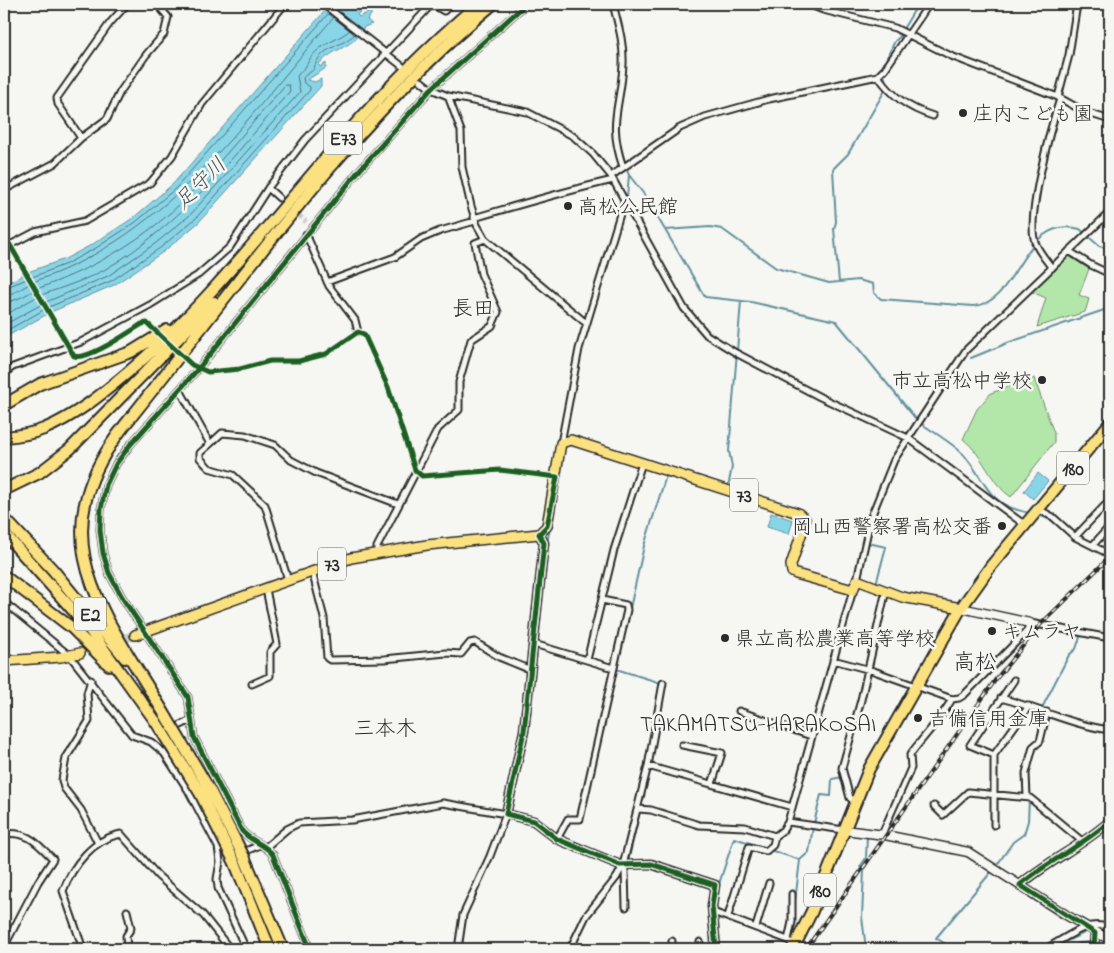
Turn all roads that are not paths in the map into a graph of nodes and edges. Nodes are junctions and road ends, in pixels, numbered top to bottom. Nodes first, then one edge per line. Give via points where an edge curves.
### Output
1 (127, 4) edge
2 (156, 4) edge
3 (285, 4) edge
4 (323, 4) edge
5 (432, 4) edge
6 (451, 4) edge
7 (478, 4) edge
8 (493, 4) edge
9 (526, 4) edge
10 (613, 4) edge
11 (808, 4) edge
12 (929, 4) edge
13 (1077, 4) edge
14 (903, 32) junction
15 (382, 51) junction
16 (402, 66) dead end
17 (881, 73) junction
18 (421, 81) dead end
19 (431, 88) junction
20 (448, 96) junction
21 (1059, 100) junction
22 (933, 116) dead end
23 (1110, 120) edge
24 (81, 138) junction
25 (624, 166) junction
26 (612, 178) junction
27 (268, 188) junction
28 (4, 190) edge
29 (279, 198) dead end
30 (624, 201) junction
31 (1110, 212) edge
32 (475, 220) junction
33 (306, 222) tunnel mouth
34 (312, 227) junction
35 (306, 234) junction
36 (486, 239) junction
37 (7, 247) edge
38 (1069, 251) junction
39 (259, 253) junction
40 (1052, 268) junction
41 (1110, 274) edge
42 (327, 282) junction
43 (220, 283) junction
44 (586, 323) junction
45 (358, 332) dead end
46 (4, 373) edge
47 (180, 390) junction
48 (4, 405) edge
49 (1110, 423) edge
50 (4, 437) edge
51 (908, 438) junction
52 (564, 441) junction
53 (210, 444) junction
54 (642, 463) junction
55 (4, 490) edge
56 (1110, 500) edge
57 (398, 504) junction
58 (1036, 512) junction
59 (4, 518) edge
60 (1024, 525) junction
61 (1110, 526) edge
62 (4, 533) edge
63 (539, 534) junction
64 (1074, 535) junction
65 (1093, 545) junction
66 (1105, 552) dead end
67 (377, 553) junction
68 (312, 571) junction
69 (4, 576) edge
70 (288, 580) junction
71 (856, 580) junction
72 (266, 589) junction
73 (853, 590) junction
74 (886, 590) junction
75 (602, 600) junction
76 (4, 602) edge
77 (961, 608) junction
78 (1030, 622) junction
79 (145, 632) junction
80 (135, 635) tunnel mouth
81 (1110, 638) edge
82 (536, 644) junction
83 (75, 654) junction
84 (587, 660) junction
85 (833, 660) junction
86 (4, 661) edge
87 (613, 668) junction
88 (531, 670) junction
89 (868, 670) junction
90 (91, 680) junction
91 (1014, 680) dead end
92 (252, 684) dead end
93 (663, 684) dead end
94 (915, 686) junction
95 (952, 698) junction
96 (1001, 698) junction
97 (1029, 706) junction
98 (739, 711) dead end
99 (1044, 711) junction
100 (167, 718) junction
101 (191, 720) junction
102 (155, 723) junction
103 (1110, 730) edge
104 (811, 736) junction
105 (147, 740) junction
106 (682, 745) dead end
107 (994, 756) junction
108 (649, 766) junction
109 (712, 784) junction
110 (994, 794) junction
111 (1028, 797) junction
112 (854, 801) junction
113 (934, 806) dead end
114 (792, 807) junction
115 (640, 810) junction
116 (508, 814) junction
117 (788, 822) junction
118 (1110, 822) edge
119 (994, 825) dead end
120 (844, 830) junction
121 (4, 834) edge
122 (882, 834) junction
123 (775, 836) junction
124 (557, 839) junction
125 (1083, 842) junction
126 (98, 843) junction
127 (263, 846) junction
128 (240, 861) junction
129 (220, 862) junction
130 (625, 867) junction
131 (769, 883) dead end
132 (1020, 885) junction
133 (792, 894) dead end
134 (626, 907) dead end
135 (127, 911) dead end
136 (713, 912) junction
137 (728, 916) junction
138 (756, 927) junction
139 (1085, 927) junction
140 (1110, 928) edge
141 (1110, 940) edge
142 (672, 941) dead end
143 (700, 942) dead end
144 (1095, 943) edge
145 (792, 945) edge
146 (4, 947) edge
147 (83, 949) edge
148 (127, 949) edge
149 (230, 949) edge
150 (246, 949) edge
151 (270, 949) edge
152 (283, 949) edge
153 (310, 949) edge
154 (458, 949) edge
155 (570, 949) edge
156 (672, 949) edge
157 (700, 949) edge
158 (716, 949) edge
159 (1045, 949) edge

1 - 24 street via 57,98
2 - 24 street via 168,17 164,34 120,92 107,119
3 - 37 street via 202,104 172,156 150,183 85,221 41,230
4 - 15 street
5 - 6 street via 444,11
5 - 15 street
7 - 43 highway, E73 via 422,54 366,112
8 - 39 highway, E73 via 384,106
9 - 19 street
10 - 25 street via 623,49 614,126
11 - 14 street
12 - 14 street
13 - 21 street
14 - 17 street
14 - 21 street via 958,59
15 - 16 street
15 - 27 street
17 - 22 street via 886,87 910,107
17 - 25 street via 705,117 680,128
18 - 19 street
19 - 20 street
19 - 34 street
20 - 26 street via 516,109 557,126 582,143
20 - 32 street via 461,131 463,173
21 - 23 street
21 - 40 street via 1034,212 1035,243
24 - 28 street via 50,166
25 - 26 street
26 - 30 street
26 - 32 street
27 - 29 street
27 - 46 street via 235,241 183,286 81,342
30 - 44 street
30 - 51 street via 691,318 707,335 736,354
31 - 38 street
32 - 36 street
32 - 42 street via 440,231 396,256
33 - 34 street
34 - 35 street
35 - 42 street
35 - 47 street
36 - 44 street
36 - 57 street via 475,243 481,274 497,309 496,320 471,340 459,382 459,410 438,428
38 - 40 street
38 - 41 street
39 - 55 highway via 90,429 50,466 29,480
39 - 100 highway via 114,439 98,465 85,500 81,540 90,582
40 - 51 street via 966,350
42 - 45 street via 355,320
43 - 48 highway via 177,323 142,346 40,384
43 - 50 highway via 159,346 93,401 42,429
44 - 52 street
47 - 53 street
47 - 79 street via 116,464 106,486 101,509 105,563
49 - 58 highway, 180
51 - 60 street
51 - 71 street via 882,486
52 - 54 main road, 73
52 - 63 main road via 547,526
53 - 57 street via 222,433 245,435 275,445 291,460 316,473
53 - 70 street via 200,453 200,458 209,468 233,475 265,505
54 - 73 main road, 73 via 798,513 806,523 791,565 792,572
54 - 75 street
56 - 64 street
57 - 67 street via 376,547
58 - 60 highway, 180
58 - 64 street via 1053,517
59 - 100 highway, E2 via 94,619
60 - 77 highway, 180
61 - 65 street
62 - 102 highway, E2 via 87,626
63 - 67 main road, 73
63 - 82 main road via 544,543
64 - 65 street
65 - 66 street
67 - 68 main road, 73
68 - 70 main road, 73
68 - 88 street via 326,632 327,658 330,660 461,654 475,642 499,657
69 - 102 highway via 82,636
70 - 72 main road, 73
71 - 73 main road
71 - 74 main road
72 - 79 main road, 73
72 - 92 street via 276,644 271,649 270,676
73 - 85 street
74 - 77 main road via 902,597
74 - 89 street
75 - 84 street
75 - 87 street via 626,605
76 - 83 street
77 - 78 main road
77 - 94 highway, 180
78 - 81 street
78 - 95 street via 1027,631 964,694
79 - 80 main road, 73
79 - 101 street via 188,697
82 - 84 street
82 - 88 main road
83 - 86 main road
83 - 90 street
84 - 87 street
85 - 89 street
85 - 104 street
87 - 124 street via 580,820 568,819
88 - 116 main road via 521,751
89 - 94 street
89 - 112 street via 842,768 850,798
90 - 105 street via 132,735
90 - 126 street via 87,693 89,721 68,754 62,780
91 - 96 street
93 - 108 street
94 - 95 street
94 - 112 highway, 180
95 - 122 street via 910,755 911,768
96 - 97 street
96 - 107 street via 970,744
97 - 99 street
97 - 107 street
98 - 104 street
99 - 103 street via 1066,720
99 - 111 street via 1040,741 1032,747 1026,773
100 - 128 highway, E2, bridge via 208,787
101 - 105 street
101 - 127 street via 194,737 240,827 249,839
102 - 128 highway, E2, bridge
104 - 114 street
105 - 129 street via 164,753 188,790 218,847
106 - 109 street via 722,753
107 - 110 street
108 - 109 street
108 - 115 street
109 - 114 street
110 - 111 street
110 - 113 street via 968,792 943,815
110 - 119 street
111 - 125 street
112 - 120 highway, 180
114 - 117 street
115 - 123 street via 699,826 745,827
115 - 130 street
116 - 124 main road via 534,821
116 - 127 street via 443,803 352,820 307,822 292,826
116 - 154 street via 462,916
117 - 120 street
117 - 123 street
118 - 125 main road
120 - 122 main road
120 - 145 highway, 180 via 812,911
121 - 146 street via 22,834 53,859
122 - 132 main road via 968,852
123 - 137 street via 768,850 749,847
124 - 130 main road
125 - 132 main road
126 - 147 street via 78,863 63,891
126 - 149 street via 121,834 158,876 203,914
127 - 129 street
127 - 153 street via 273,855
128 - 151 highway, E2
128 - 152 highway, E2
129 - 150 street via 218,888
130 - 134 street
130 - 136 main road via 656,865 714,884
130 - 155 street via 586,916
131 - 138 street
132 - 139 main road
133 - 145 street
135 - 148 street via 131,928 126,936
136 - 137 street
136 - 158 main road
137 - 138 street
138 - 145 street
139 - 140 street via 1098,925
139 - 144 main road
139 - 159 street
141 - 144 main road
142 - 156 street
143 - 157 street

